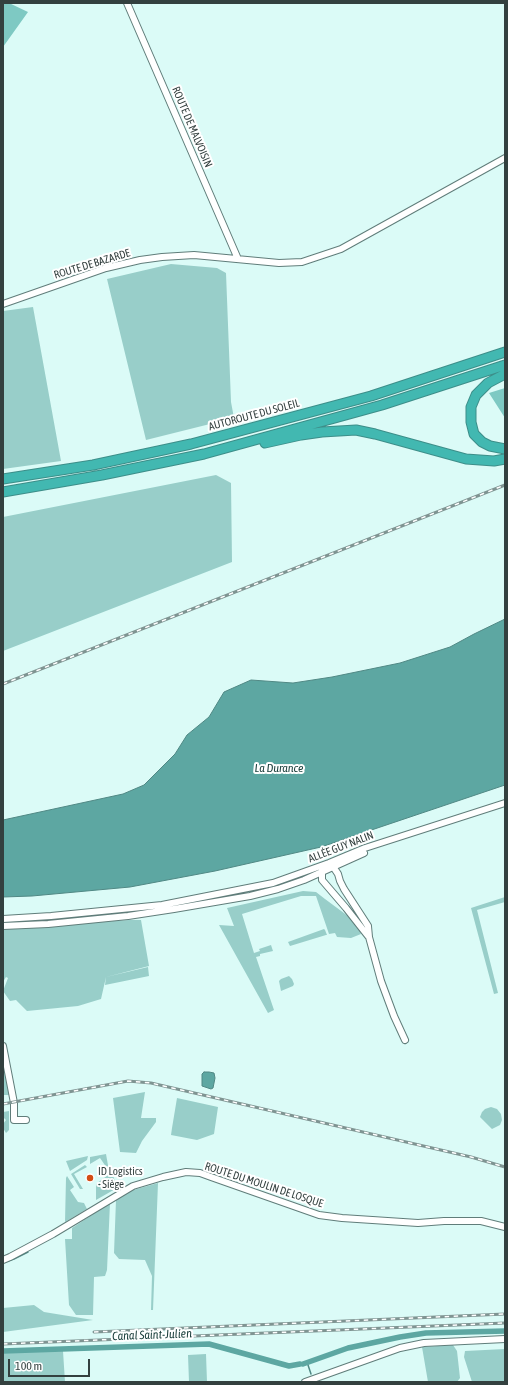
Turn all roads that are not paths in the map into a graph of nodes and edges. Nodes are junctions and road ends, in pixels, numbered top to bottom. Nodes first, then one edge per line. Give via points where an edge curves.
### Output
1 (127, 3) edge
2 (505, 158) edge
3 (238, 259) junction
4 (3, 304) edge
5 (505, 352) edge
6 (505, 365) edge
7 (505, 374) edge
8 (505, 450) edge
9 (204, 454) junction
10 (505, 459) edge
11 (3, 479) edge
12 (3, 492) edge
13 (505, 803) edge
14 (388, 840) junction
15 (343, 862) junction
16 (329, 865) junction
17 (321, 872) junction
18 (338, 874) junction
19 (308, 878) junction
20 (322, 880) junction
21 (3, 919) edge
22 (3, 926) edge
23 (369, 937) junction
24 (405, 1040) dead end
25 (3, 1046) edge
26 (26, 1120) dead end
27 (505, 1227) edge
28 (3, 1260) edge
29 (505, 1339) edge
30 (305, 1382) edge

1 - 3 street, ROUTE DE MALVOISIN
2 - 3 street, ROUTE DE BAZARDE via 341,249 302,262 279,263
3 - 4 street, ROUTE DE BAZARDE via 184,255 140,260 100,270
5 - 11 highway, AUTOROUTE DU SOLEIL via 371,396 191,444 93,465
6 - 9 highway via 382,405
7 - 8 highway via 488,383 476,395 471,407 470,422 474,434 482,442
9 - 10 highway via 231,452 302,434 356,430 466,459
9 - 12 highway
13 - 14 street
14 - 15 street, ALLÉE GUY NALIN
14 - 16 street, ALLÉE GUY NALIN
15 - 16 street, ALLÉE GUY NALIN
15 - 18 street
16 - 17 street
16 - 17 street, ALLÉE GUY NALIN
16 - 18 street
16 - 21 street, ALLÉE GUY NALIN via 273,883 162,905
17 - 19 street, ALLÉE GUY NALIN
17 - 20 street
18 - 23 street via 344,889 368,926
19 - 20 street
19 - 22 street, ALLÉE GUY NALIN via 263,893 174,910 48,924
20 - 23 street
23 - 24 street via 381,981
25 - 26 street via 14,1103 14,1120
27 - 28 street, ROUTE DU MOULIN DE LOSQUE via 481,1222 418,1223 319,1215 211,1177 186,1172 133,1186 53,1234
29 - 30 street via 424,1343 400,1348

